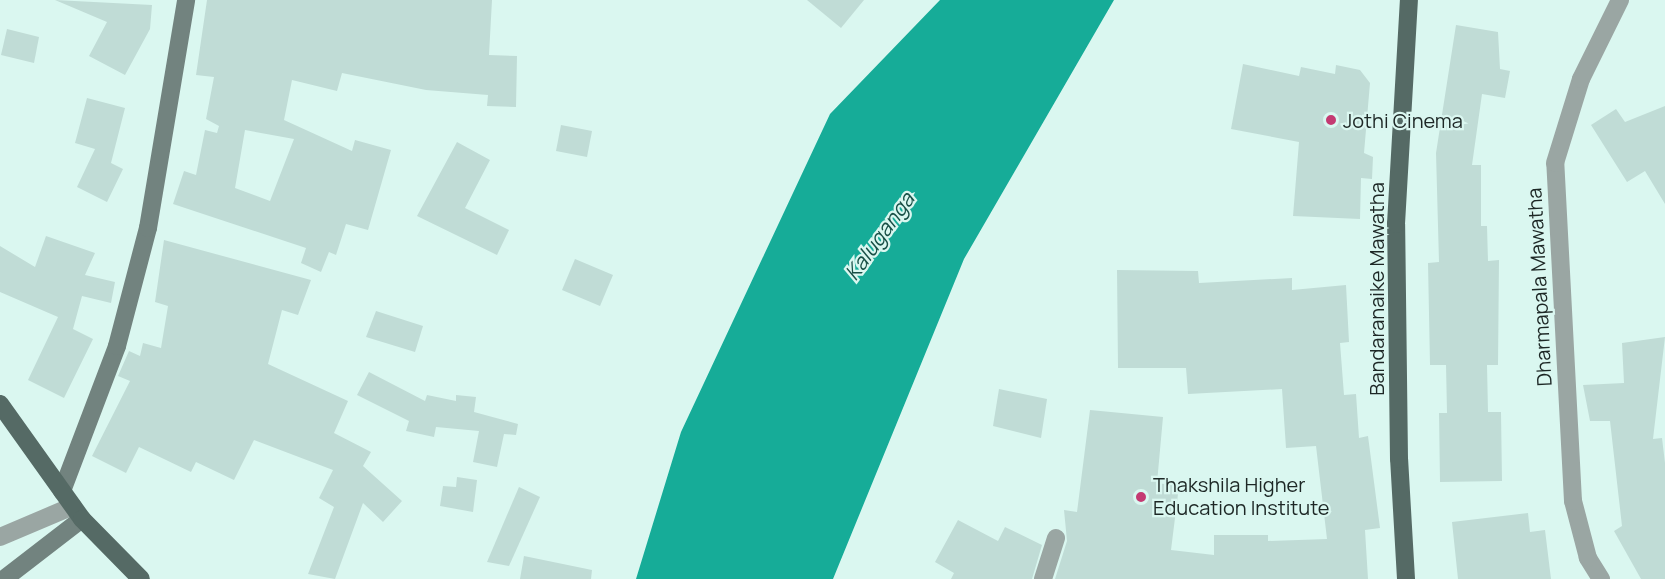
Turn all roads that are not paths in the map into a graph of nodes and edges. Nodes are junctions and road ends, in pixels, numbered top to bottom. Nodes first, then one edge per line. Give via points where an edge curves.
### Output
1 (186, 0) edge
2 (1409, 0) edge
3 (1620, 0) edge
4 (0, 404) edge
5 (62, 491) junction
6 (77, 512) junction
7 (0, 537) edge
8 (1056, 538) dead end
9 (4, 579) edge
10 (141, 579) edge
11 (1043, 579) edge
12 (1406, 579) edge
13 (1601, 579) edge

1 - 5 street via 145,239 117,346
2 - 12 main road, Bandaranaike Mawatha via 1396,224 1399,459
3 - 13 street, Dharmapala Mawatha via 1581,79 1555,163 1573,501 1588,558
4 - 5 main road
5 - 6 main road
6 - 7 street
6 - 9 street
6 - 10 main road
8 - 11 street

